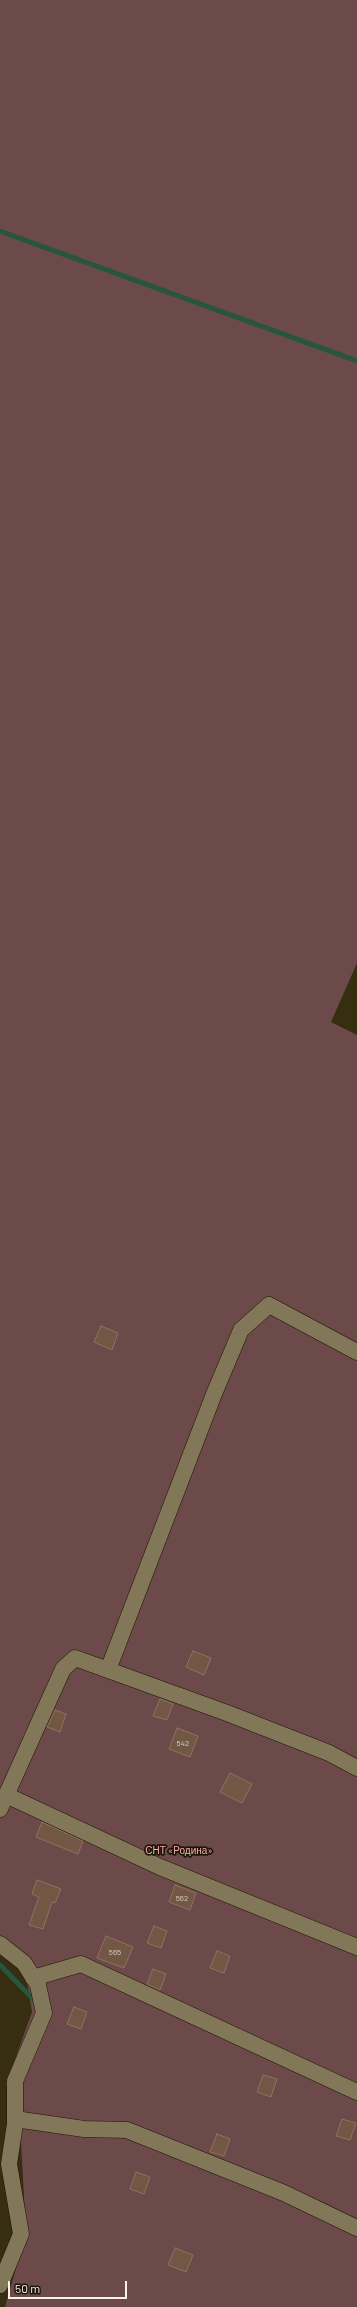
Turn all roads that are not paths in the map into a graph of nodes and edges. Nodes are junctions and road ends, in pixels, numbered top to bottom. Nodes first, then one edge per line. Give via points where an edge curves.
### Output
1 (357, 1352) edge
2 (108, 1670) junction
3 (357, 1768) edge
4 (3, 1802) edge
5 (0, 1944) edge
6 (357, 1946) edge
7 (33, 1978) junction
8 (357, 2092) edge
9 (15, 2119) junction
10 (357, 2228) edge
11 (0, 2285) edge

1 - 2 lane via 269,1306 241,1330
2 - 3 lane via 322,1750
2 - 4 lane via 75,1658 63,1669
4 - 6 lane
5 - 7 lane via 24,1963
7 - 8 lane via 80,1964
7 - 9 lane via 38,1985 44,2013 15,2081
9 - 10 lane via 84,2129 127,2130 284,2193
9 - 11 lane via 10,2164 21,2234

